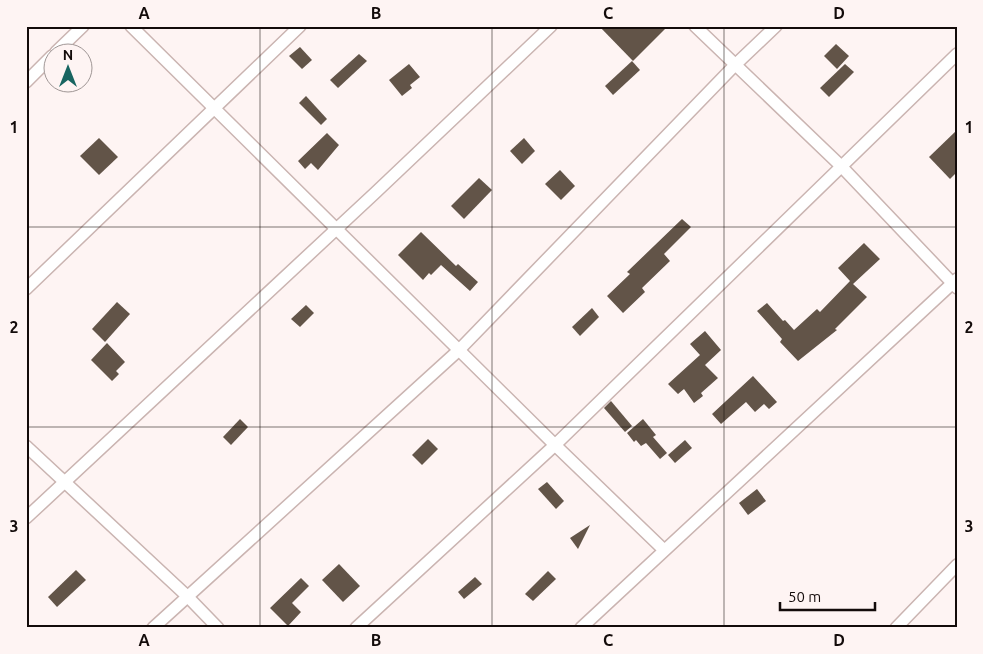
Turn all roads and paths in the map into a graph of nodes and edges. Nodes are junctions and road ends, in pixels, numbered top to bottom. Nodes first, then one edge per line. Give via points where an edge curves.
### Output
1 (83, 26) edge
2 (131, 26) edge
3 (300, 26) edge
4 (551, 26) edge
5 (696, 26) edge
6 (776, 26) edge
7 (66, 42) edge
8 (957, 54) edge
9 (735, 65) junction
10 (42, 66) edge
11 (26, 82) edge
12 (215, 109) junction
13 (842, 166) junction
14 (336, 228) junction
15 (955, 283) edge
16 (26, 290) edge
17 (459, 350) junction
18 (555, 445) junction
19 (26, 446) edge
20 (64, 482) junction
21 (26, 518) edge
22 (664, 550) junction
23 (957, 565) edge
24 (187, 596) junction
25 (153, 628) edge
26 (218, 628) edge
27 (356, 628) edge
28 (581, 628) edge
29 (896, 628) edge

1 - 7 street
2 - 12 street
3 - 12 street
4 - 14 street
5 - 9 street
6 - 9 street
8 - 13 street
9 - 13 street
9 - 17 street
10 - 11 street
12 - 14 street
12 - 16 street
13 - 15 street
13 - 18 street
14 - 17 street
14 - 20 street
15 - 22 street
17 - 18 street
17 - 24 street
18 - 22 street
18 - 27 street
19 - 20 street
20 - 21 street
20 - 24 street
22 - 28 street
23 - 29 street
24 - 25 street
24 - 26 street

